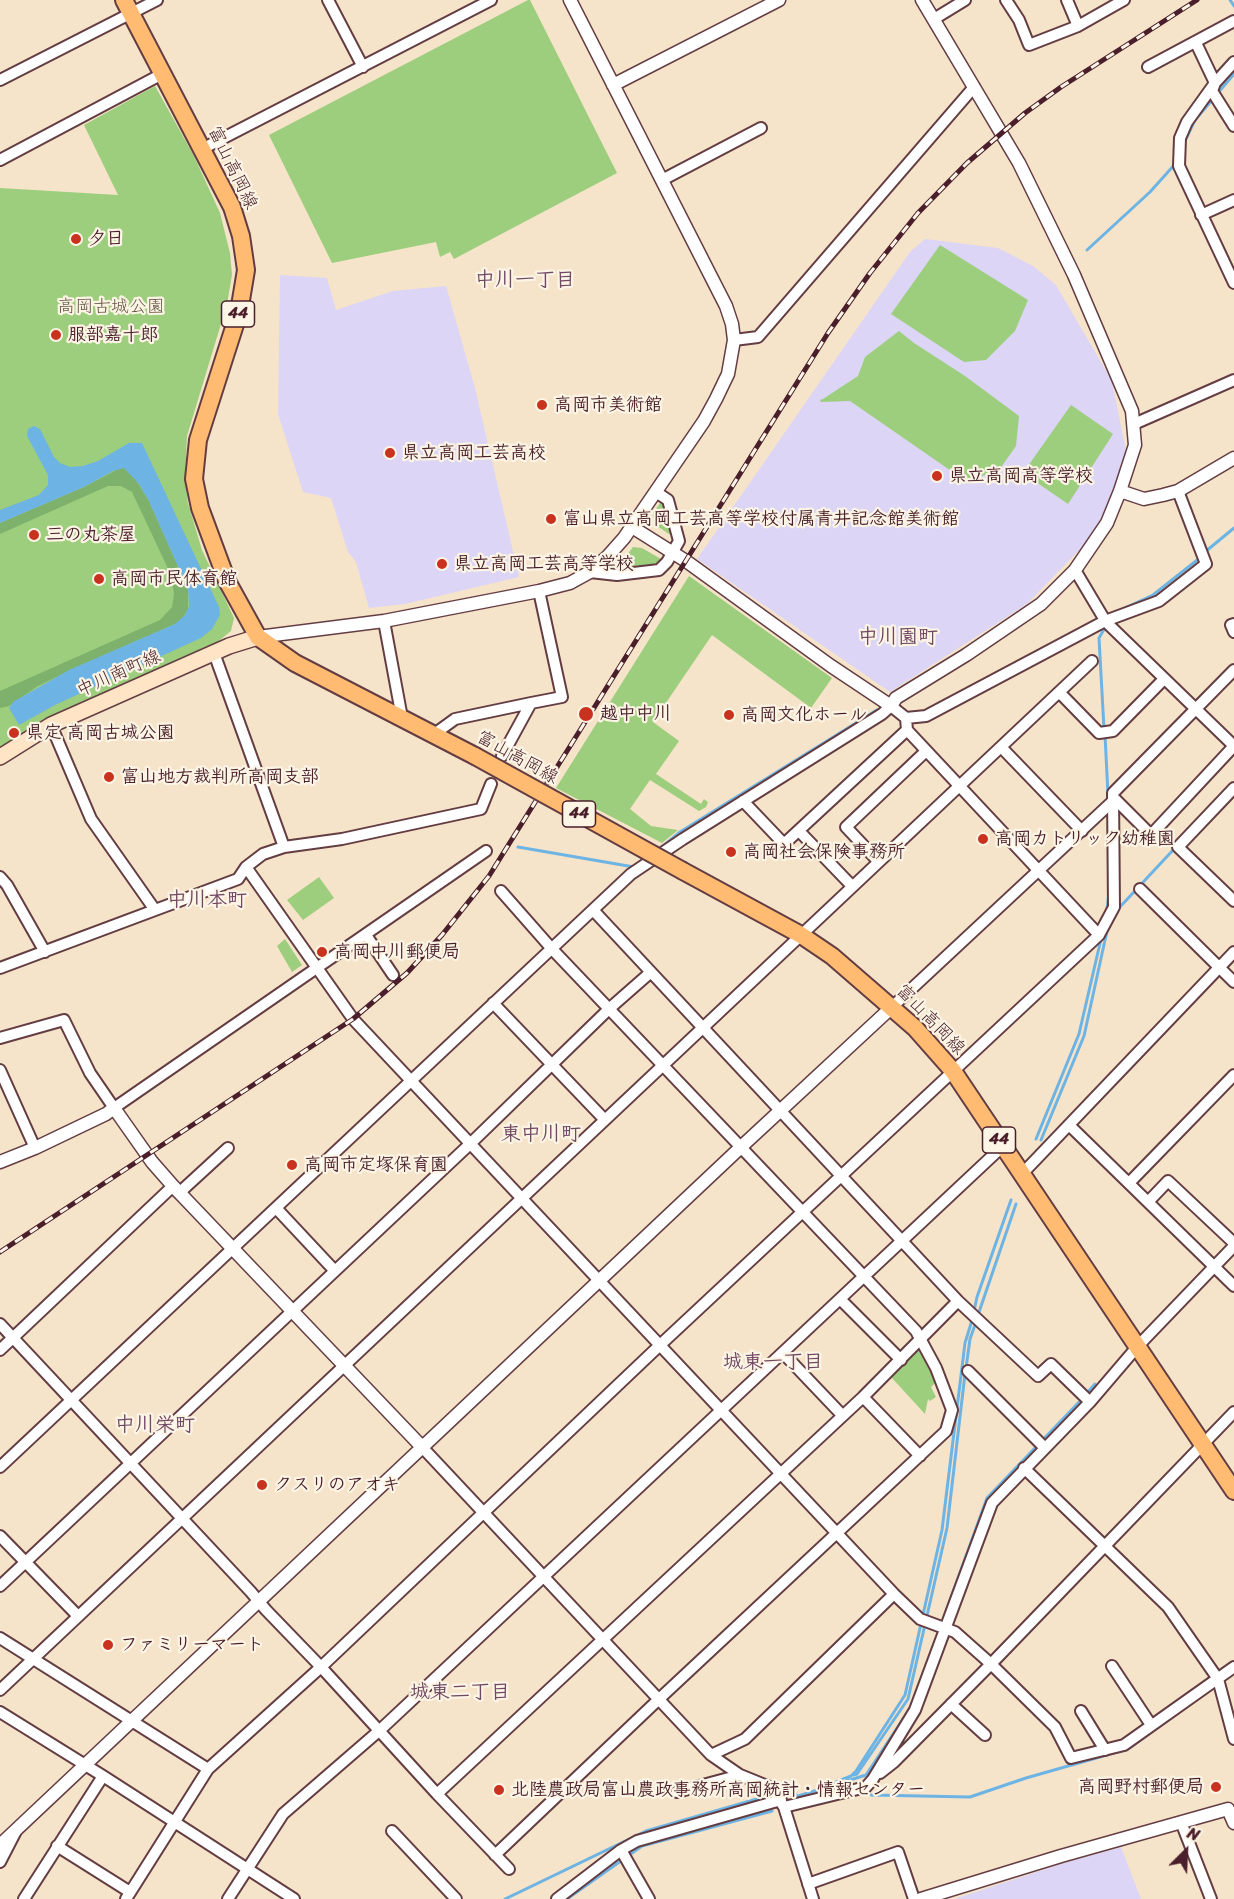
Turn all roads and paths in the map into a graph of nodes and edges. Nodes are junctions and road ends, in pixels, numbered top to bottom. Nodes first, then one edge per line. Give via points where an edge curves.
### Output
1 (157, 0) edge
2 (328, 0) edge
3 (491, 0) edge
4 (570, 0) edge
5 (779, 0) edge
6 (922, 0) edge
7 (965, 0) edge
8 (1006, 0) edge
9 (1067, 0) edge
10 (1124, 0) edge
11 (128, 7) edge
12 (934, 19) junction
13 (1234, 21) edge
14 (1078, 26) junction
15 (1196, 43) junction
16 (1234, 62) edge
17 (363, 67) junction
18 (1148, 67) dead end
19 (162, 74) junction
20 (0, 80) edge
21 (613, 85) junction
22 (974, 87) junction
23 (1215, 90) junction
24 (1234, 126) edge
25 (761, 128) dead end
26 (202, 149) junction
27 (0, 160) edge
28 (662, 180) junction
29 (1234, 200) edge
30 (1202, 215) junction
31 (1234, 284) edge
32 (734, 340) junction
33 (1234, 380) edge
34 (1134, 424) junction
35 (1234, 458) edge
36 (1120, 491) junction
37 (1178, 491) junction
38 (656, 492) junction
39 (632, 527) junction
40 (672, 554) junction
41 (1075, 570) junction
42 (590, 573) junction
43 (539, 591) junction
44 (384, 621) junction
45 (1110, 622) junction
46 (1234, 624) edge
47 (1234, 632) edge
48 (258, 638) junction
49 (214, 653) junction
50 (1092, 661) dead end
51 (1234, 670) edge
52 (1164, 679) junction
53 (1059, 692) junction
54 (531, 703) junction
55 (891, 706) junction
56 (1195, 708) junction
57 (402, 718) junction
58 (906, 718) junction
59 (51, 725) junction
60 (907, 730) junction
61 (433, 735) junction
62 (1234, 746) edge
63 (1001, 747) junction
64 (926, 751) junction
65 (502, 756) dead end
66 (0, 757) edge
67 (491, 784) dead end
68 (958, 786) junction
69 (1234, 788) edge
70 (1113, 799) junction
71 (742, 801) junction
72 (799, 831) junction
73 (1082, 831) junction
74 (284, 847) junction
75 (486, 850) dead end
76 (878, 861) junction
77 (246, 867) junction
78 (1039, 871) junction
79 (0, 877) edge
80 (852, 886) junction
81 (1140, 889) dead end
82 (501, 891) dead end
83 (1234, 901) edge
84 (155, 910) junction
85 (593, 910) junction
86 (366, 935) junction
87 (801, 935) junction
88 (1099, 935) junction
89 (552, 949) junction
90 (45, 952) junction
91 (1234, 952) edge
92 (317, 967) junction
93 (0, 968) edge
94 (1219, 968) junction
95 (651, 972) junction
96 (393, 975) dead end
97 (1234, 982) edge
98 (493, 1003) junction
99 (892, 1007) junction
100 (610, 1008) junction
101 (703, 1028) junction
102 (0, 1038) edge
103 (551, 1065) junction
104 (664, 1066) junction
105 (0, 1070) edge
106 (953, 1071) junction
107 (1234, 1075) edge
108 (411, 1081) junction
109 (114, 1108) junction
110 (781, 1110) junction
111 (604, 1119) junction
112 (1069, 1125) junction
113 (470, 1144) junction
114 (1003, 1146) junction
115 (741, 1147) junction
116 (36, 1148) junction
117 (228, 1148) dead end
118 (0, 1162) edge
119 (1022, 1175) junction
120 (842, 1176) junction
121 (1129, 1183) junction
122 (176, 1190) junction
123 (522, 1198) junction
124 (1148, 1202) junction
125 (276, 1208) junction
126 (804, 1212) junction
127 (903, 1241) junction
128 (1234, 1245) edge
129 (233, 1249) junction
130 (1214, 1267) junction
131 (334, 1270) junction
132 (865, 1276) junction
133 (599, 1280) junction
134 (1234, 1286) edge
135 (840, 1299) junction
136 (958, 1301) junction
137 (292, 1309) junction
138 (0, 1324) edge
139 (12, 1338) junction
140 (921, 1340) junction
141 (659, 1346) junction
142 (1137, 1347) junction
143 (0, 1350) edge
144 (783, 1353) junction
145 (901, 1360) junction
146 (345, 1366) junction
147 (968, 1371) dead end
148 (863, 1397) junction
149 (1086, 1398) junction
150 (71, 1401) junction
151 (721, 1411) junction
152 (1234, 1412) edge
153 (842, 1415) junction
154 (1203, 1444) junction
155 (422, 1447) junction
156 (1044, 1447) junction
157 (920, 1456) junction
158 (130, 1463) junction
159 (0, 1467) edge
160 (1024, 1468) junction
161 (780, 1473) junction
162 (1234, 1491) edge
163 (483, 1514) junction
164 (182, 1519) junction
165 (837, 1534) junction
166 (0, 1536) edge
167 (1104, 1545) junction
168 (26, 1562) junction
169 (543, 1577) junction
170 (0, 1586) edge
171 (894, 1593) junction
172 (260, 1602) junction
173 (78, 1616) junction
174 (935, 1624) junction
175 (0, 1638) edge
176 (603, 1641) junction
177 (32, 1659) junction
178 (991, 1664) junction
179 (1112, 1666) dead end
180 (321, 1667) junction
181 (1234, 1667) edge
182 (1219, 1682) junction
183 (0, 1690) edge
184 (658, 1700) junction
185 (951, 1704) junction
186 (0, 1712) edge
187 (1081, 1712) dead end
188 (132, 1721) junction
189 (1151, 1725) junction
190 (380, 1730) junction
191 (985, 1735) dead end
192 (1234, 1739) edge
193 (1106, 1750) junction
194 (711, 1755) junction
195 (86, 1765) junction
196 (208, 1769) junction
197 (740, 1775) junction
198 (103, 1776) junction
199 (873, 1779) junction
200 (677, 1792) dead end
201 (437, 1794) junction
202 (782, 1804) junction
203 (1231, 1808) edge
204 (1181, 1822) junction
205 (174, 1823) junction
206 (1234, 1823) edge
207 (17, 1830) junction
208 (392, 1831) dead end
209 (0, 1837) edge
210 (0, 1845) edge
211 (57, 1846) junction
212 (495, 1855) junction
213 (624, 1856) junction
214 (0, 1862) edge
215 (509, 1869) dead end
216 (247, 1870) junction
217 (808, 1884) junction
218 (128, 1895) edge
219 (24, 1899) edge
220 (228, 1899) edge
221 (294, 1899) edge
222 (456, 1899) edge
223 (557, 1899) edge
224 (649, 1899) edge
225 (813, 1899) edge
226 (914, 1899) edge
227 (921, 1899) edge
228 (1211, 1899) edge

1 - 11 street
2 - 17 street
3 - 17 street
4 - 21 street
5 - 21 street
6 - 12 street
7 - 12 street
8 - 14 street via 1029,45
9 - 14 street
10 - 14 street
11 - 19 main road, 富山高岡線 / 44
11 - 20 street
12 - 22 street
13 - 15 street
15 - 18 street
15 - 23 street
16 - 23 street
17 - 26 street
19 - 26 main road, 富山高岡線 / 44
19 - 27 street
21 - 28 street
22 - 32 street via 758,337
22 - 34 street via 1019,163 1074,275 1106,346
23 - 24 street
23 - 30 street via 1186,122 1180,138 1179,166
25 - 28 street
26 - 48 main road, 富山高岡線 / 44 via 232,207 242,236 246,270 232,336 198,440 194,479 226,581
28 - 32 street via 726,306
29 - 30 street
30 - 31 street
32 - 38 street via 728,374 716,399
33 - 34 street
34 - 36 street via 1135,445
35 - 37 street
36 - 37 street via 1144,500
36 - 41 street via 1107,523
37 - 45 street via 1206,564 1159,601
38 - 39 street
38 - 40 street via 668,500 679,541
39 - 40 street
39 - 42 street
40 - 42 street via 659,570 617,575
40 - 55 street
41 - 45 street
41 - 55 street via 1041,604 896,698
42 - 43 street
43 - 44 street
43 - 54 street via 562,698
44 - 48 street
44 - 57 street
45 - 52 street
45 - 58 street via 926,716
46 - 47 street
48 - 49 main road, 中川南町線
48 - 57 main road, 富山高岡線 / 44 via 295,663
49 - 59 main road, 中川南町線
49 - 74 street
50 - 53 street
51 - 56 street
52 - 53 street via 1113,731 1099,733
52 - 56 street
53 - 63 street
54 - 61 street via 456,719
54 - 65 street
55 - 58 street
55 - 71 street
56 - 62 street
56 - 70 street via 1113,792
57 - 61 main road, 富山高岡線 / 44
58 - 60 street
59 - 66 main road, 中川南町線
59 - 84 street via 91,819
60 - 64 street
60 - 72 street
61 - 87 main road, 富山高岡線 / 44, bridge
62 - 70 street via 1151,835
63 - 68 street
63 - 73 street
64 - 68 street
64 - 76 street via 846,827
67 - 74 street via 481,809 342,839
68 - 76 street
68 - 78 street
69 - 83 street via 1178,847
70 - 73 street
70 - 88 street via 1114,907
71 - 72 street via 784,844
71 - 85 street via 631,874
72 - 80 street
73 - 78 street
74 - 77 street via 263,854
75 - 86 street
76 - 80 street
77 - 84 street via 238,879
77 - 92 street
78 - 88 street
78 - 99 street
79 - 90 street
80 - 87 street
81 - 94 street
82 - 89 street
84 - 90 street
85 - 89 street
85 - 95 street
86 - 92 street
86 - 96 street
87 - 99 main road, 富山高岡線 / 44
87 - 101 street
88 - 106 street
89 - 98 street
89 - 100 street
90 - 93 street
91 - 94 street
92 - 108 street via 353,1019
92 - 109 street
94 - 97 street
94 - 112 street
95 - 100 street
95 - 101 street
98 - 103 street
98 - 108 street
99 - 106 main road, 富山高岡線 / 44
99 - 110 street
100 - 103 street
100 - 104 street
101 - 104 street
101 - 110 street
102 - 109 street via 64,1020 90,1073
103 - 111 street
103 - 113 street
104 - 111 street
104 - 115 street
105 - 116 street
106 - 114 main road, 富山高岡線 / 44
106 - 120 street
107 - 121 street
108 - 113 street
108 - 125 street
109 - 116 street
109 - 122 street
110 - 115 street
110 - 120 street
111 - 123 street
112 - 119 street
112 - 121 street
113 - 123 street
113 - 131 street
114 - 119 main road, 富山高岡線 / 44
114 - 127 street
115 - 126 street
115 - 133 street
116 - 118 street
117 - 122 street
119 - 142 main road, 富山高岡線 / 44
120 - 126 street
120 - 127 street
121 - 124 street
122 - 129 street
122 - 139 street
123 - 133 street
123 - 146 street
124 - 128 street via 1168,1181
124 - 130 street
125 - 129 street
125 - 131 street
126 - 132 street
126 - 141 street
127 - 132 street
127 - 136 street
128 - 130 street
129 - 137 street
129 - 150 street
130 - 134 street
130 - 142 street
131 - 137 street
132 - 135 street
132 - 140 street
133 - 141 street
133 - 155 street
135 - 144 street
135 - 145 street
136 - 140 street
136 - 149 street via 1038,1376 1051,1364
137 - 146 street
137 - 158 street
138 - 139 street
139 - 143 street
139 - 150 street
140 - 145 street
140 - 157 street via 951,1410 946,1431
141 - 151 street
141 - 163 street
142 - 149 street
142 - 154 main road, 富山高岡線 / 44
144 - 151 street
144 - 153 street
145 - 148 street
146 - 155 street
146 - 164 street
147 - 156 street
148 - 153 street
148 - 157 street
149 - 156 street
150 - 158 street
150 - 159 street
151 - 161 street
151 - 169 street
152 - 154 street
153 - 161 street
154 - 162 main road, 富山高岡線 / 44
154 - 167 street
155 - 163 street
155 - 172 street
156 - 160 street
157 - 165 street
158 - 164 street
158 - 168 street
160 - 167 street
160 - 174 street via 992,1503
161 - 165 street
161 - 176 street
163 - 169 street
163 - 180 street
164 - 172 street
164 - 173 street
165 - 171 street
165 - 184 street
166 - 168 street
167 - 178 street
167 - 182 street via 1168,1606
168 - 170 street
168 - 173 street
169 - 176 street
169 - 190 street
171 - 174 street
171 - 194 street via 745,1738
172 - 180 street
172 - 188 street
173 - 177 street
174 - 178 street via 955,1632
174 - 199 street via 915,1710
175 - 177 street
176 - 184 street
176 - 201 street
177 - 183 street
177 - 188 street
178 - 185 street
178 - 193 street via 1055,1727 1071,1758
179 - 189 street
180 - 190 street
180 - 196 street
181 - 182 street
182 - 189 street
182 - 192 street
184 - 194 street
184 - 212 street
185 - 191 street
185 - 199 street
186 - 195 street
187 - 193 street
188 - 195 street
188 - 196 street
189 - 193 street via 1124,1745
190 - 201 street
190 - 216 street via 283,1814
194 - 197 street
195 - 198 street
195 - 207 street
196 - 205 street
197 - 200 street
197 - 202 street via 771,1788
198 - 205 street
198 - 211 street
199 - 202 street via 860,1789
201 - 212 street
202 - 213 street via 637,1841
202 - 217 street
203 - 204 street
203 - 206 street
204 - 227 street
204 - 228 street
205 - 216 street
205 - 218 street
207 - 209 street
207 - 210 street
207 - 214 street
208 - 222 street
211 - 218 street
211 - 219 street
212 - 215 street
213 - 223 street
213 - 224 street
216 - 220 street
216 - 221 street
217 - 225 street
217 - 226 street via 898,1852

